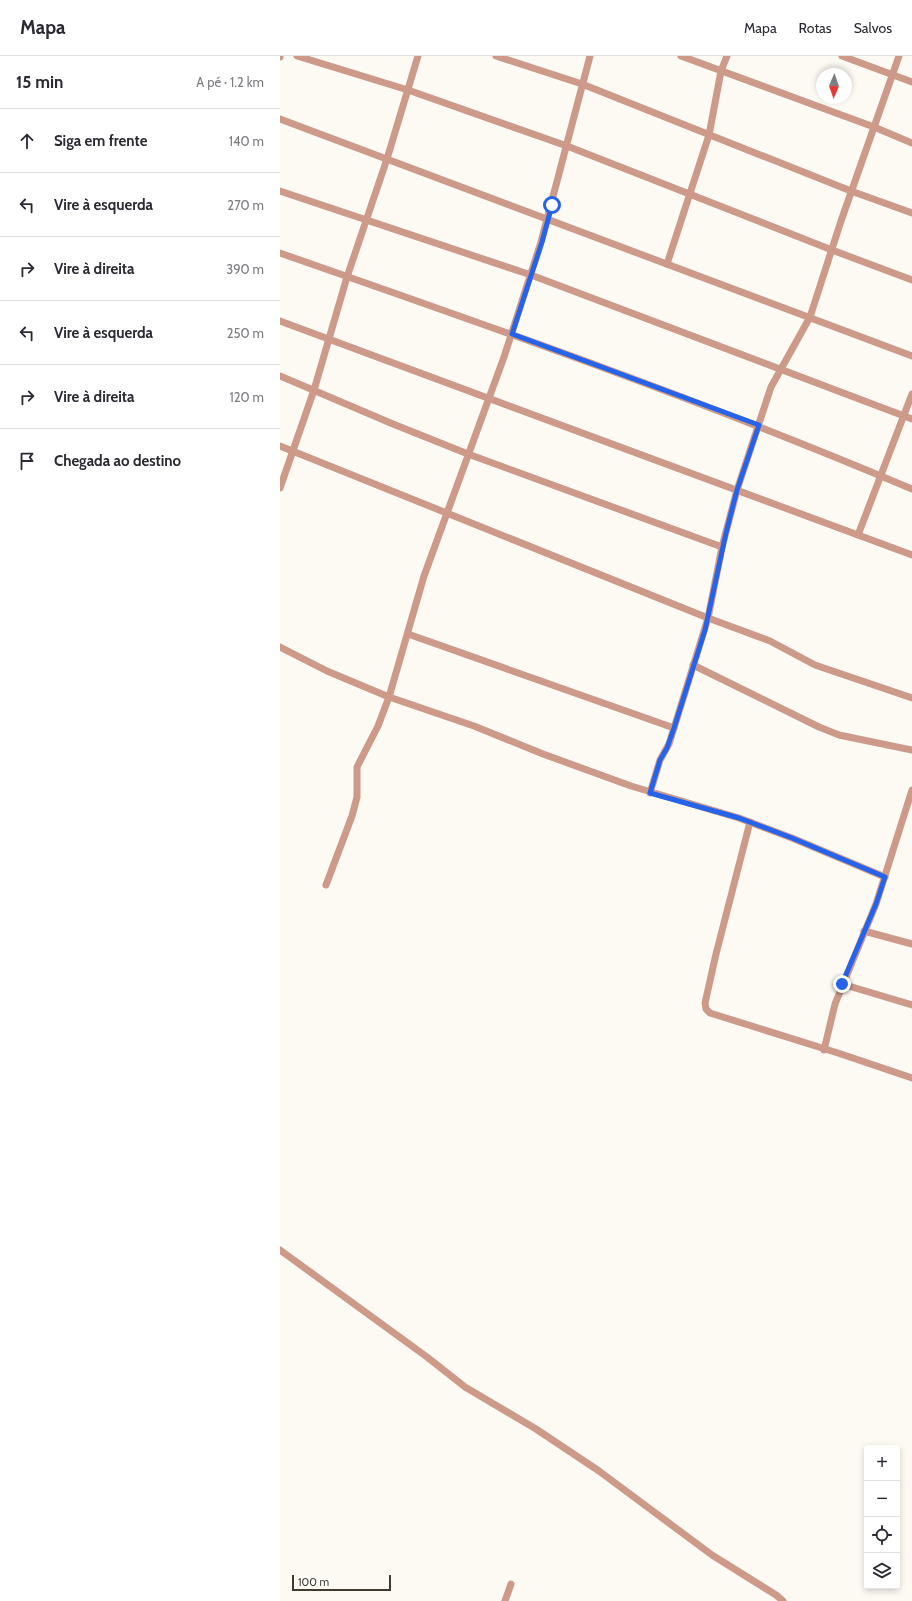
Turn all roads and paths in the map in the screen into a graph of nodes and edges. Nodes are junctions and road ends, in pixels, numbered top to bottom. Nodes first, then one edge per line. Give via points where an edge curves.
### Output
1 (296, 56) edge
2 (418, 56) edge
3 (496, 56) edge
4 (590, 56) edge
5 (681, 56) edge
6 (727, 56) edge
7 (844, 56) edge
8 (899, 56) edge
9 (721, 71) junction
10 (892, 74) junction
11 (912, 82) edge
12 (582, 84) junction
13 (408, 90) junction
14 (280, 119) edge
15 (874, 127) junction
16 (709, 135) junction
17 (912, 143) edge
18 (566, 146) junction
19 (387, 159) junction
20 (280, 191) edge
21 (851, 191) junction
22 (690, 195) junction
23 (912, 213) edge
24 (548, 219) junction
25 (366, 220) junction
26 (832, 250) junction
27 (280, 253) edge
28 (668, 264) junction
29 (531, 275) junction
30 (347, 276) junction
31 (912, 280) edge
32 (810, 317) junction
33 (280, 321) edge
34 (512, 334) junction
35 (329, 339) junction
36 (912, 356) edge
37 (780, 370) junction
38 (280, 376) edge
39 (314, 390) junction
40 (912, 394) edge
41 (488, 398) junction
42 (905, 416) junction
43 (912, 419) edge
44 (759, 425) junction
45 (280, 446) edge
46 (292, 451) junction
47 (468, 454) junction
48 (881, 476) junction
49 (280, 488) edge
50 (912, 489) edge
51 (737, 490) junction
52 (446, 513) junction
53 (858, 535) junction
54 (722, 547) junction
55 (912, 555) edge
56 (708, 618) junction
57 (408, 634) junction
58 (280, 647) edge
59 (693, 665) junction
60 (389, 697) junction
61 (912, 698) edge
62 (674, 728) junction
63 (912, 750) edge
64 (912, 790) edge
65 (650, 793) junction
66 (750, 822) junction
67 (885, 877) junction
68 (326, 885) dead end
69 (864, 931) junction
70 (912, 944) edge
71 (842, 984) junction
72 (912, 1006) edge
73 (824, 1050) junction
74 (912, 1078) edge
75 (280, 1250) edge
76 (511, 1584) dead end
77 (505, 1601) edge
78 (783, 1601) edge

1 - 13 street
2 - 13 street
3 - 12 street
4 - 12 street
5 - 9 street
6 - 9 street
7 - 10 street
8 - 10 street
9 - 15 street
9 - 16 street
10 - 11 street
10 - 15 street
12 - 16 street
12 - 18 street
13 - 18 street
13 - 19 street
14 - 19 street
15 - 17 street
15 - 21 street
16 - 21 street
16 - 22 street
18 - 22 street
18 - 24 street
19 - 24 street
19 - 25 street
20 - 25 street
21 - 23 street
21 - 26 street
22 - 26 street
22 - 28 street
24 - 28 street
24 - 29 street
25 - 29 street
25 - 30 street
26 - 31 street
26 - 32 street
27 - 30 street
28 - 32 street
29 - 34 street
29 - 37 street
30 - 34 street
30 - 35 street
32 - 36 street
32 - 37 street
33 - 35 street
34 - 41 street
34 - 44 street
35 - 39 street
35 - 41 street
37 - 42 street
37 - 44 street via 771,387
38 - 39 street
39 - 46 street
39 - 47 street
40 - 42 street
41 - 47 street
41 - 51 street
42 - 43 street
42 - 48 street
44 - 48 street
44 - 51 street
45 - 46 street
46 - 49 street
46 - 52 street
47 - 52 street
47 - 54 street
48 - 50 street
48 - 53 street
51 - 53 street
51 - 54 street
52 - 56 street
52 - 57 street via 424,576
53 - 55 street
54 - 56 street
56 - 59 street
56 - 61 street via 770,641 815,665
57 - 60 street
57 - 62 street
58 - 60 street via 327,671
59 - 62 street
59 - 63 street via 839,735
60 - 65 street via 474,726
60 - 68 street via 358,767 357,797 352,816
62 - 65 street via 660,760
64 - 67 street
65 - 66 street
66 - 67 street
66 - 73 street via 716,954 705,1003 706,1009 710,1013
67 - 69 street
69 - 70 street
69 - 71 street
71 - 72 street
71 - 73 street
73 - 74 street
75 - 78 street via 465,1387 536,1429 599,1471 712,1555
76 - 77 street

